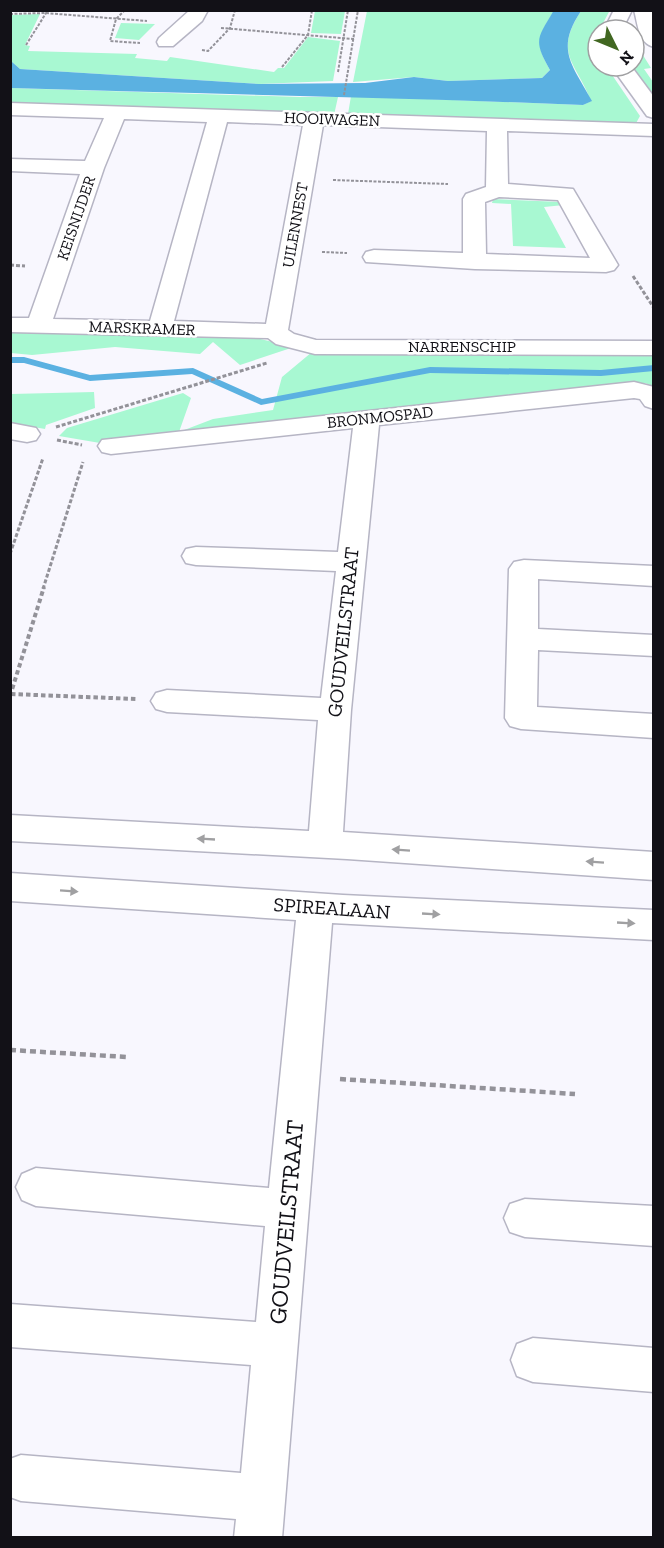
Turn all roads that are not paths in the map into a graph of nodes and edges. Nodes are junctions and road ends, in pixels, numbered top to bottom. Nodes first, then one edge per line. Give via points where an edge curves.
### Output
1 (643, 10) edge
2 (193, 17) edge
3 (654, 41) edge
4 (166, 42) dead end
5 (630, 78) edge
6 (10, 108) edge
7 (117, 112) junction
8 (654, 112) edge
9 (219, 116) junction
10 (314, 118) junction
11 (497, 125) junction
12 (654, 130) edge
13 (10, 165) edge
14 (93, 168) junction
15 (491, 192) junction
16 (374, 257) dead end
17 (475, 262) junction
18 (10, 325) edge
19 (39, 325) junction
20 (160, 327) junction
21 (274, 331) junction
22 (654, 348) edge
23 (651, 397) edge
24 (367, 419) junction
25 (100, 446) road end
26 (196, 556) dead end
27 (351, 562) junction
28 (654, 576) edge
29 (524, 639) junction
30 (654, 646) edge
31 (167, 701) road end
32 (335, 710) junction
33 (654, 726) edge
34 (10, 828) edge
35 (325, 846) junction
36 (654, 866) edge
37 (10, 887) edge
38 (315, 907) junction
39 (654, 925) edge
40 (36, 1187) dead end
41 (287, 1209) junction
42 (525, 1218) dead end
43 (654, 1226) edge
44 (10, 1325) edge
45 (275, 1345) junction
46 (533, 1360) dead end
47 (654, 1370) edge
48 (21, 1478) dead end
49 (260, 1518) edge

1 - 3 street
2 - 4 street
5 - 8 street
6 - 7 street, HOOIWAGEN
7 - 9 street, HOOIWAGEN
7 - 14 street, KEISNIJDER
9 - 10 street, HOOIWAGEN
9 - 20 street
10 - 11 street, HOOIWAGEN
10 - 21 street, UILENNEST via 278,327
11 - 12 street, HOOIWAGEN
11 - 15 street
13 - 14 street
14 - 19 street, KEISNIJDER
15 - 17 street via 474,199
15 - 17 street via 565,194 606,265
16 - 17 street
18 - 19 street, MARSKRAMER
19 - 20 street, MARSKRAMER
20 - 21 street, MARSKRAMER
21 - 22 street, NARRENSCHIP via 285,339 315,347
23 - 24 street, BRONMOSPAD via 634,390
24 - 25 street, BRONMOSPAD
24 - 27 street, GOUDVEILSTRAAT
26 - 27 street
27 - 32 street, GOUDVEILSTRAAT
28 - 29 street via 524,569
29 - 30 street
29 - 33 street via 521,718
31 - 32 street
32 - 35 street, GOUDVEILSTRAAT
35 -> 34 street
36 -> 35 street
37 -> 38 street, SPIREALAAN
38 -> 39 street, SPIREALAAN
38 - 41 street, GOUDVEILSTRAAT
40 - 41 street
41 - 45 street, GOUDVEILSTRAAT
42 - 43 street
44 - 45 street
45 - 49 street, GOUDVEILSTRAAT
46 - 47 street
48 - 49 street

